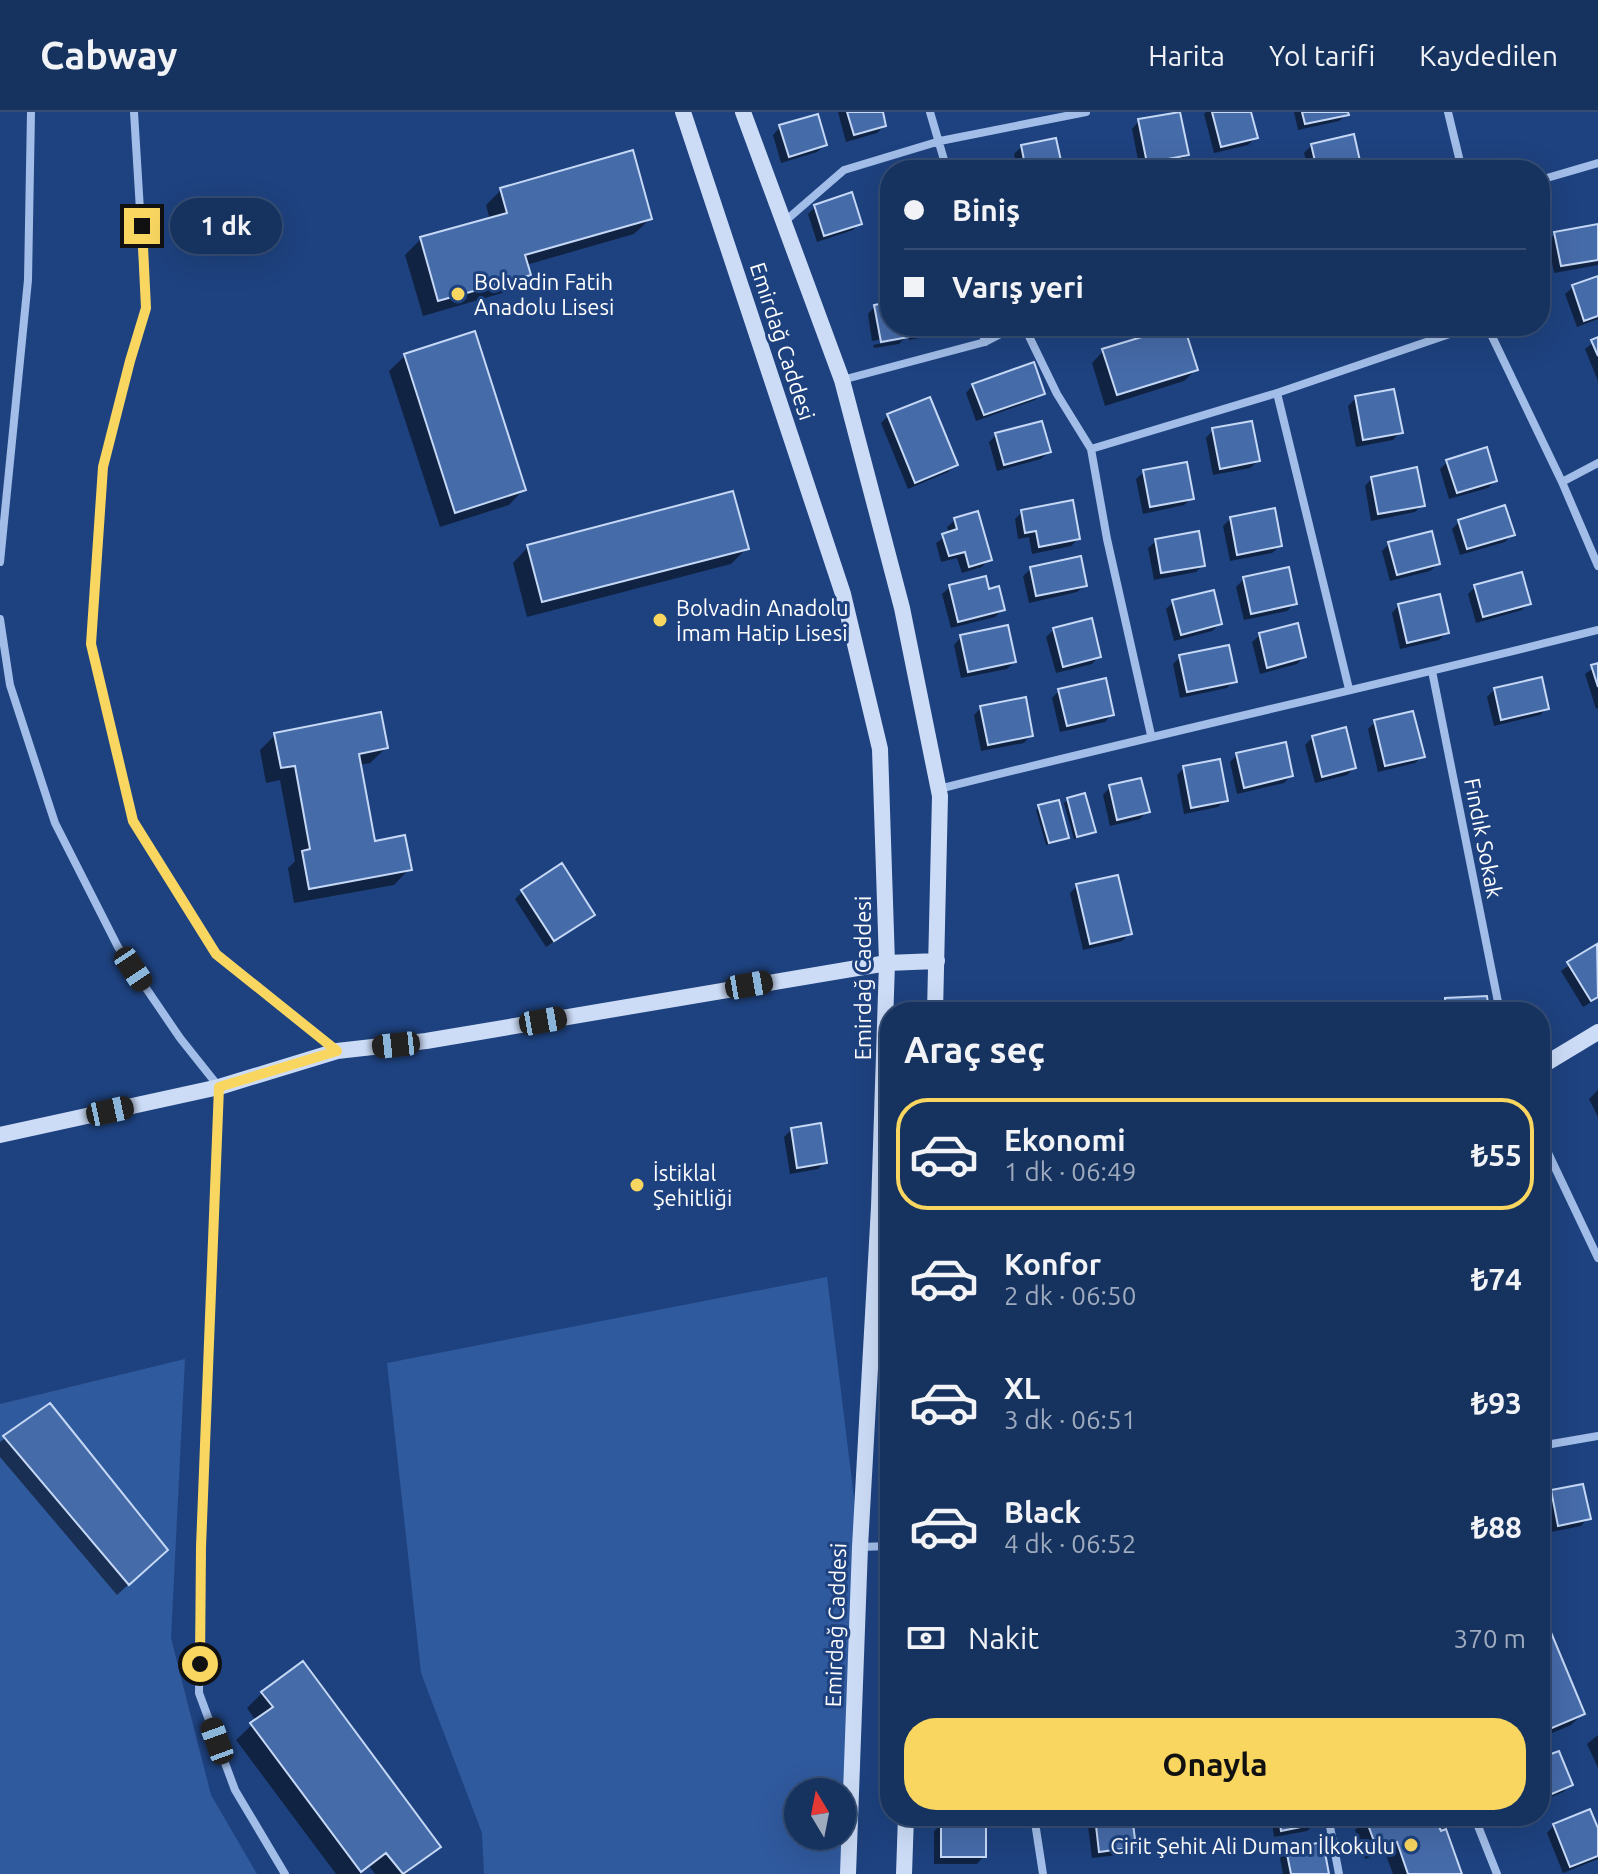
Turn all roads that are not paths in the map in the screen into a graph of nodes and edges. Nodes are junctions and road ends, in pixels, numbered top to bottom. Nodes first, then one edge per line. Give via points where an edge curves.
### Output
1 (31, 112) edge
2 (134, 112) edge
3 (683, 112) edge
4 (743, 112) edge
5 (930, 112) edge
6 (1086, 112) edge
7 (1448, 112) edge
8 (940, 141) junction
9 (945, 160) edge
10 (1460, 160) edge
11 (1598, 163) edge
12 (1550, 177) edge
13 (784, 222) junction
14 (984, 336) edge
15 (997, 336) edge
16 (1029, 336) edge
17 (1444, 336) edge
18 (1492, 336) edge
19 (985, 342) junction
20 (842, 380) junction
21 (1277, 393) junction
22 (1091, 449) junction
23 (1598, 463) edge
24 (1562, 482) junction
25 (0, 562) edge
26 (1598, 566) edge
27 (0, 619) edge
28 (1598, 630) edge
29 (1432, 671) junction
30 (1349, 689) junction
31 (1151, 735) junction
32 (938, 789) junction
33 (937, 961) junction
34 (887, 963) junction
35 (886, 1002) edge
36 (935, 1002) edge
37 (1498, 1002) edge
38 (1598, 1032) edge
39 (337, 1051) junction
40 (1550, 1061) edge
41 (219, 1087) junction
42 (0, 1135) edge
43 (1550, 1157) edge
44 (880, 1176) edge
45 (1598, 1258) edge
46 (1598, 1436) edge
47 (1550, 1444) edge
48 (880, 1546) edge
49 (860, 1547) junction
50 (906, 1826) edge
51 (1036, 1826) edge
52 (1330, 1826) edge
53 (1478, 1826) edge
54 (285, 1874) edge
55 (848, 1874) edge
56 (904, 1874) edge
57 (1043, 1874) edge
58 (1339, 1874) edge
59 (1497, 1874) edge

1 - 25 street via 28,280
2 - 39 street via 146,308 103,467 91,644 133,821 216,954
3 - 34 main road, Emirdağ Caddesi via 847,610 880,749
4 - 13 main road, Emirdağ Caddesi
5 - 8 street
6 - 8 street
7 - 10 street
8 - 9 street
8 - 13 street via 844,170
11 - 12 street
13 - 20 main road, Emirdağ Caddesi
14 - 19 street
15 - 19 street
16 - 22 street
17 - 21 street
18 - 24 street
19 - 20 street
20 - 32 main road, Emirdağ Caddesi via 902,608
21 - 22 street
21 - 30 street
22 - 31 street
23 - 24 street
24 - 26 street
27 - 41 street via 10,685 55,823 118,947
28 - 29 street
29 - 30 street
29 - 37 street, Fındık Sokak
30 - 31 street
31 - 32 street
32 - 33 main road, Emirdağ Caddesi
33 - 34 main road
33 - 36 main road, Emirdağ Caddesi
34 - 35 main road, Emirdağ Caddesi
34 - 39 main road via 426,1041
38 - 40 main road
39 - 41 main road
41 - 42 main road
41 - 54 street via 199,1693 235,1790
43 - 45 street
44 - 49 main road, Emirdağ Caddesi
46 - 47 street
48 - 49 street
49 - 55 main road, Emirdağ Caddesi
50 - 56 main road
51 - 57 street
52 - 58 street
53 - 59 street

